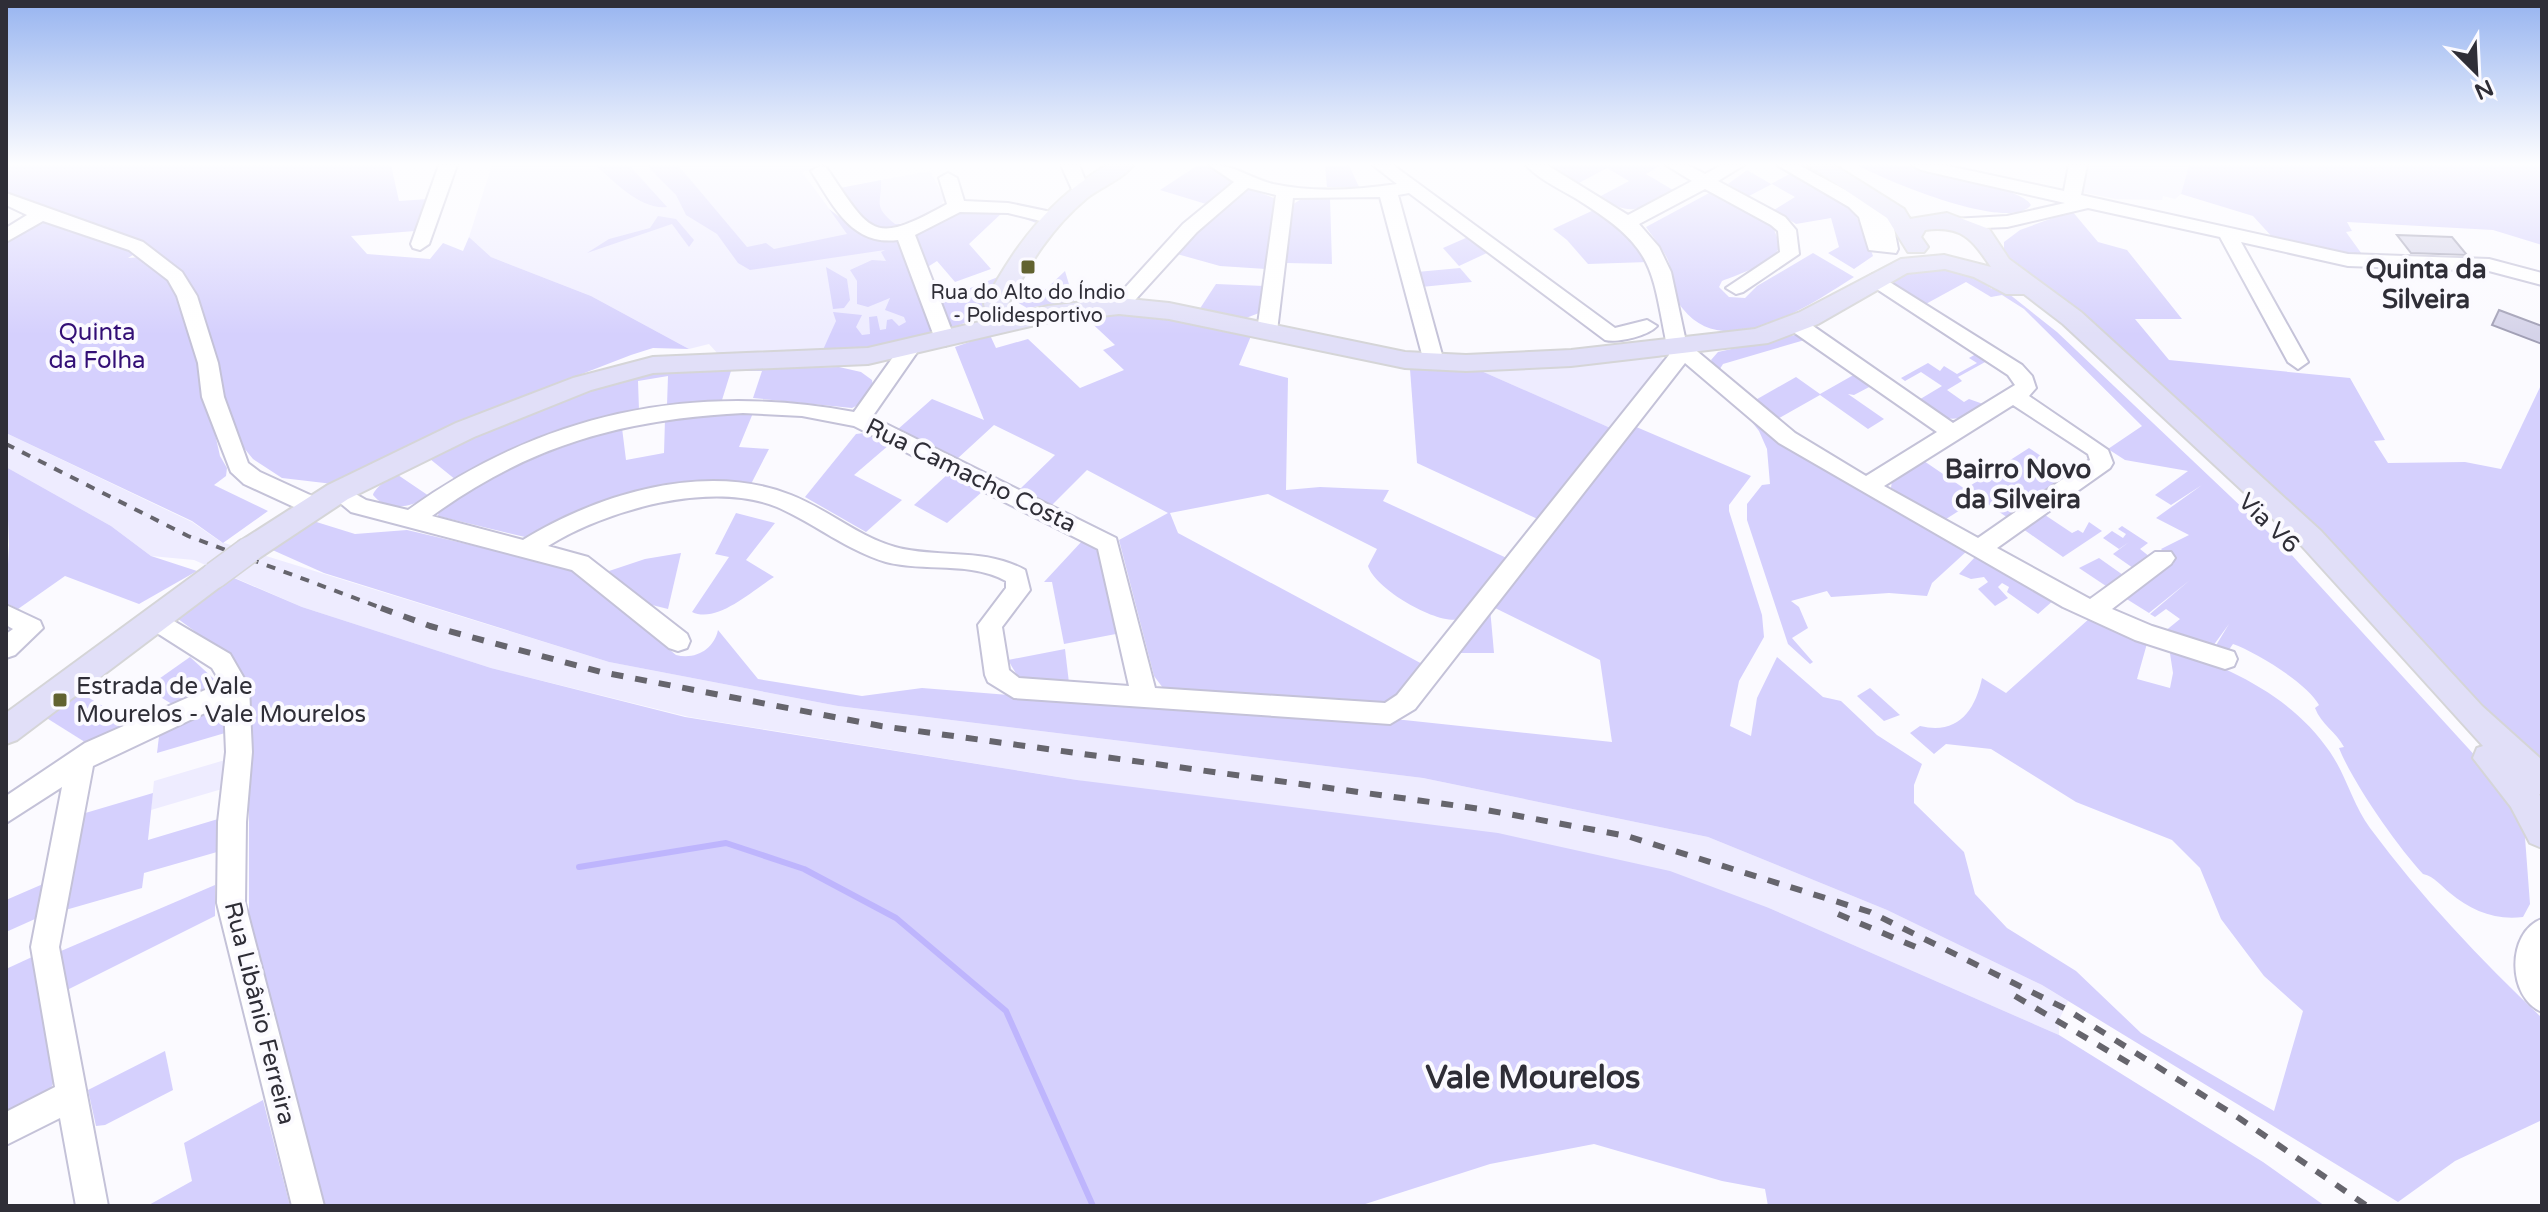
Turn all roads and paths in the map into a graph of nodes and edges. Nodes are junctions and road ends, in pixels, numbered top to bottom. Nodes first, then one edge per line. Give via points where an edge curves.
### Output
1 (2021, 221) edge
2 (29, 222) edge
3 (63, 222) edge
4 (428, 222) edge
5 (853, 222) edge
6 (927, 222) edge
7 (1046, 222) edge
8 (1198, 222) edge
9 (1281, 222) edge
10 (1396, 222) edge
11 (1459, 222) edge
12 (1631, 222) edge
13 (1778, 222) edge
14 (1903, 222) edge
15 (1924, 222) edge
16 (1942, 222) edge
17 (1956, 222) junction
18 (2016, 222) edge
19 (2183, 222) edge
20 (1628, 223) joint
21 (2226, 231) junction
22 (905, 233) junction
23 (6, 236) edge
24 (1911, 237) junction
25 (420, 244) dead end
26 (1989, 246) junction
27 (1947, 263) junction
28 (1901, 266) junction
29 (2542, 279) edge
30 (1873, 280) junction
31 (1736, 288) dead end
32 (1119, 306) junction
33 (1001, 324) junction
34 (1796, 324) junction
35 (1647, 326) dead end
36 (1267, 331) junction
37 (945, 339) junction
38 (1679, 347) junction
39 (910, 348) junction
40 (868, 356) junction
41 (1434, 362) junction
42 (2298, 362) dead end
43 (886, 386) junction
44 (2016, 397) junction
45 (859, 420) junction
46 (1953, 433) junction
47 (1866, 486) junction
48 (338, 492) junction
49 (313, 506) junction
50 (411, 520) junction
51 (526, 549) junction
52 (1979, 549) junction
53 (2163, 558) dead end
54 (2092, 611) junction
55 (6, 614) edge
56 (155, 619) junction
57 (678, 641) dead end
58 (6, 648) edge
59 (2225, 659) dead end
60 (236, 687) junction
61 (1145, 699) junction
62 (6, 731) edge
63 (81, 758) junction
64 (2542, 781) edge
65 (6, 811) edge
66 (2542, 833) edge
67 (2542, 932) edge
68 (2542, 998) edge
69 (72, 1095) junction
70 (6, 1129) edge
71 (92, 1206) edge
72 (308, 1206) edge

1 - 26 street
2 - 23 street
3 - 49 street via 136,246 175,276 187,296 213,397 239,467
4 - 25 street
5 - 22 street via 874,233
6 - 22 street
7 - 33 main road via 996,304
8 - 32 street
9 - 36 street
10 - 41 street
11 - 35 street via 1612,335
12 - 20 street
13 - 31 street via 1789,235 1790,254
14 - 24 main road
15 - 24 main road
16 - 17 main road
17 - 18 street
17 - 26 main road, Via V6 via 1978,232
19 - 21 street
20 - 38 street via 1657,259
21 - 29 street via 2348,260 2489,265
21 - 42 street
22 - 37 street
24 - 27 main road via 1922,252
24 - 28 main road
26 - 27 main road via 1980,260
26 - 64 main road, Via V6 via 2001,264 2079,324 2311,538 2446,688
27 - 28 main road
27 - 66 main road, Via V6 via 1994,277 2038,307 2280,532 2512,782
28 - 30 main road
30 - 34 main road
30 - 44 street via 2022,376 2026,388
32 - 33 main road
32 - 36 main road
33 - 37 main road
34 - 38 main road via 1759,337
34 - 46 street
36 - 41 main road
37 - 39 main road
38 - 41 main road via 1558,359
38 - 47 street via 1787,438
38 - 61 street via 1676,364 1398,709 1381,715
39 - 40 main road
39 - 43 street
40 - 43 street via 882,371
40 - 48 main road via 678,362 619,373 465,430
43 - 45 street
44 - 46 street
44 - 52 street via 2089,443 2102,463
45 - 50 street, Rua Camacho Costa via 764,406 650,415 524,453 444,494
45 - 61 street, Rua Camacho Costa via 1108,544
46 - 47 street
47 - 52 street
48 - 49 main road
48 - 50 street via 359,506
49 - 56 main road, bridge
50 - 51 street
51 - 57 street via 580,563
51 - 61 street via 569,523 634,502 704,492 765,495 888,554 997,567 1017,576 1018,590 990,625 994,666 1003,683 1035,691
52 - 54 street
53 - 54 street
54 - 59 street
55 - 58 street via 31,628
56 - 60 street via 221,661
56 - 62 main road
60 - 63 street
60 - 72 street, Rua Libânio Ferreira via 239,752 231,903
63 - 65 street
63 - 69 street via 45,947
67 - 68 street via 2528,973
69 - 70 street
69 - 71 street

